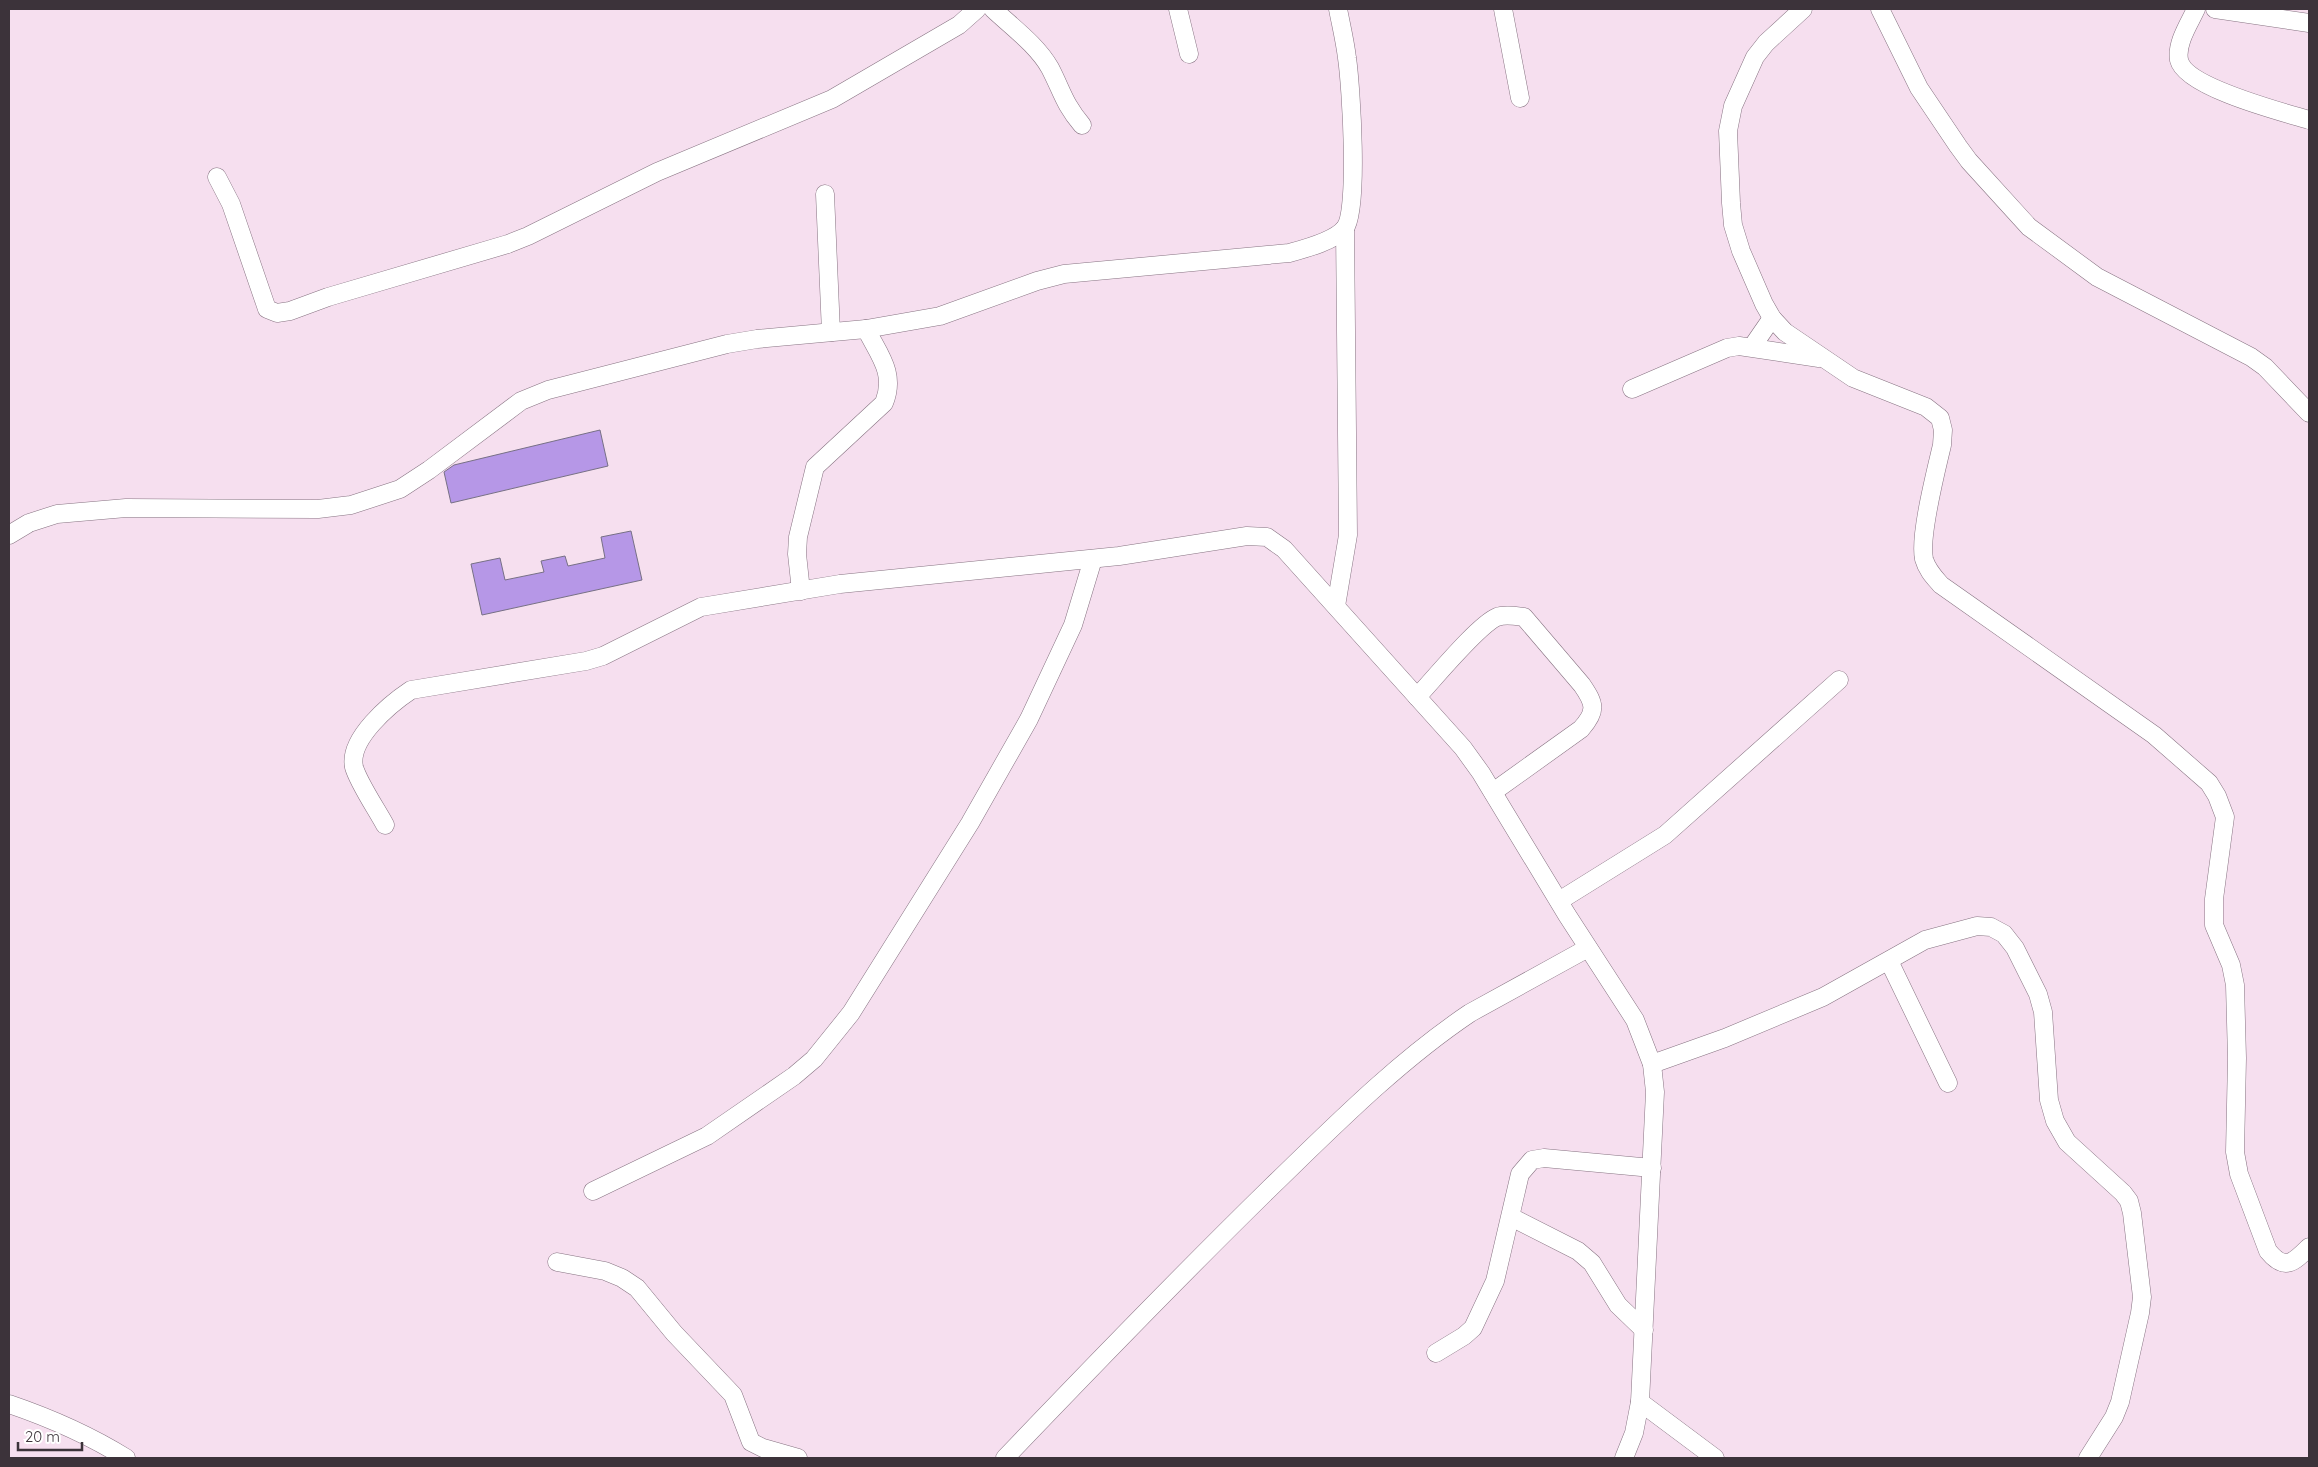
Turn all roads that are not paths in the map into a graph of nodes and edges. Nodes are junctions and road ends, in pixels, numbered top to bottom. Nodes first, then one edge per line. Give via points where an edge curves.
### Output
1 (977, 9) edge
2 (994, 9) edge
3 (1178, 9) edge
4 (1338, 9) edge
5 (1503, 9) edge
6 (1804, 9) edge
7 (1880, 9) edge
8 (2196, 9) edge
9 (2215, 9) edge
10 (2309, 23) edge
11 (1189, 54) dead end
12 (1520, 98) dead end
13 (2309, 120) edge
14 (1082, 126) dead end
15 (217, 177) dead end
16 (825, 194) dead end
17 (1345, 228) junction
18 (1772, 318) junction
19 (866, 329) junction
20 (831, 332) junction
21 (1752, 347) junction
22 (1825, 359) junction
23 (1632, 389) dead end
24 (2309, 413) edge
25 (9, 535) edge
26 (1092, 559) junction
27 (801, 591) junction
28 (1336, 606) junction
29 (1839, 680) dead end
30 (1417, 697) junction
31 (1493, 792) junction
32 (385, 825) dead end
33 (1559, 901) junction
34 (1588, 948) junction
35 (1889, 960) junction
36 (1652, 1064) junction
37 (1948, 1083) dead end
38 (1652, 1168) junction
39 (593, 1191) dead end
40 (1510, 1217) junction
41 (2309, 1247) edge
42 (558, 1262) dead end
43 (1644, 1330) junction
44 (1436, 1354) dead end
45 (1640, 1402) junction
46 (9, 1404) edge
47 (126, 1458) edge
48 (798, 1458) edge
49 (1005, 1458) edge
50 (1624, 1458) edge
51 (1715, 1458) edge
52 (2088, 1458) edge

1 - 15 street via 959,25 832,99 657,172 528,236 290,311 277,313 267,309 231,204
2 - 14 street via 1041,55 1068,109
3 - 11 street
4 - 17 street via 1350,89 1352,201
5 - 12 street
6 - 18 street via 1754,57 1733,106 1728,131 1733,225 1741,251
7 - 24 street via 1919,88 1958,146 2029,227 2097,277 2251,357 2265,367
8 - 13 street via 2180,44 2182,68 2210,88
9 - 10 street
16 - 20 street
17 - 19 street via 1332,237 1289,253 1064,274 940,316
17 - 28 street via 1348,535
18 - 21 street
18 - 22 street via 1785,332
19 - 20 street
19 - 27 street via 889,373 889,391 884,403 815,467 798,537
20 - 25 street via 757,338 727,344 548,390 522,402 400,489 351,505 318,509 126,508 57,514 29,523
21 - 22 street
21 - 23 street via 1727,348
22 - 41 street via 1853,378 1926,407 1940,418 1942,446 1923,538 1928,570 1941,585 2154,735 2209,783 2217,796 2225,818 2214,899 2214,925 2231,965 2235,985 2235,1152 2239,1174 2268,1252 2276,1261 2284,1264 2294,1261
26 - 27 street
26 - 28 street via 1247,536 1268,537 1284,549
26 - 39 street via 1073,625 1029,719 970,823 851,1013 814,1060 707,1136
27 - 32 street via 701,607 586,662 411,690 382,714 357,744 353,756 354,769
28 - 30 street
29 - 33 street via 1665,835
30 - 31 street via 1463,748
30 - 31 street via 1481,629 1497,617 1511,615 1524,617 1582,685 1594,709 1591,719 1582,729
31 - 33 street
33 - 34 street
34 - 36 street via 1635,1020
34 - 49 street via 1451,1025 1351,1109
35 - 36 street via 1823,997
35 - 37 street
35 - 52 street via 1925,940 1977,926 1991,927 2004,934 2016,948 2044,1012 2049,1100 2055,1121 2067,1142 2129,1201 2142,1297 2140,1313 2120,1402
36 - 38 street via 1655,1092
38 - 40 street via 1544,1158 1532,1160 1520,1174
38 - 43 street
40 - 43 street via 1578,1251 1592,1264 1618,1305
40 - 44 street via 1495,1281 1473,1328
42 - 48 street via 605,1271 637,1288 674,1333 733,1395 751,1442
43 - 45 street
45 - 50 street via 1634,1433
45 - 51 street
46 - 47 street via 66,1426

